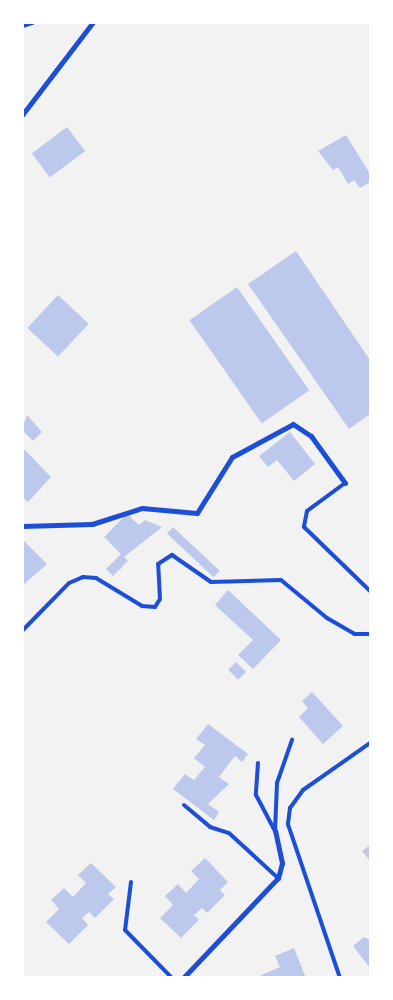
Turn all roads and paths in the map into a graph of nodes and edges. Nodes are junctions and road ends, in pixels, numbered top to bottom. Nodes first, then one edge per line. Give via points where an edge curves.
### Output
1 (32, 22) edge
2 (93, 22) edge
3 (22, 25) edge
4 (22, 115) edge
5 (346, 483) joint
6 (22, 526) edge
7 (370, 591) edge
8 (22, 631) edge
9 (370, 634) edge
10 (292, 740) dead end
11 (370, 743) edge
12 (258, 763) dead end
13 (184, 805) dead end
14 (275, 831) junction
15 (278, 878) junction
16 (132, 882) dead end
17 (172, 978) edge
18 (183, 978) edge
19 (340, 978) edge

1 - 3 street
2 - 4 street
5 - 6 street via 311,436 293,424 232,457 198,513 142,508 92,524
5 - 7 lane via 308,511 304,527
8 - 9 lane via 69,583 83,577 96,578 142,606 155,607 160,599 158,564 172,556 186,561 211,582 281,580 327,618 355,634
10 - 14 lane via 277,783
11 - 19 lane via 303,790 290,808 288,824
12 - 14 lane via 256,795
13 - 15 lane via 210,827 229,833
14 - 15 street via 282,863
15 - 18 street
16 - 17 lane via 125,930

